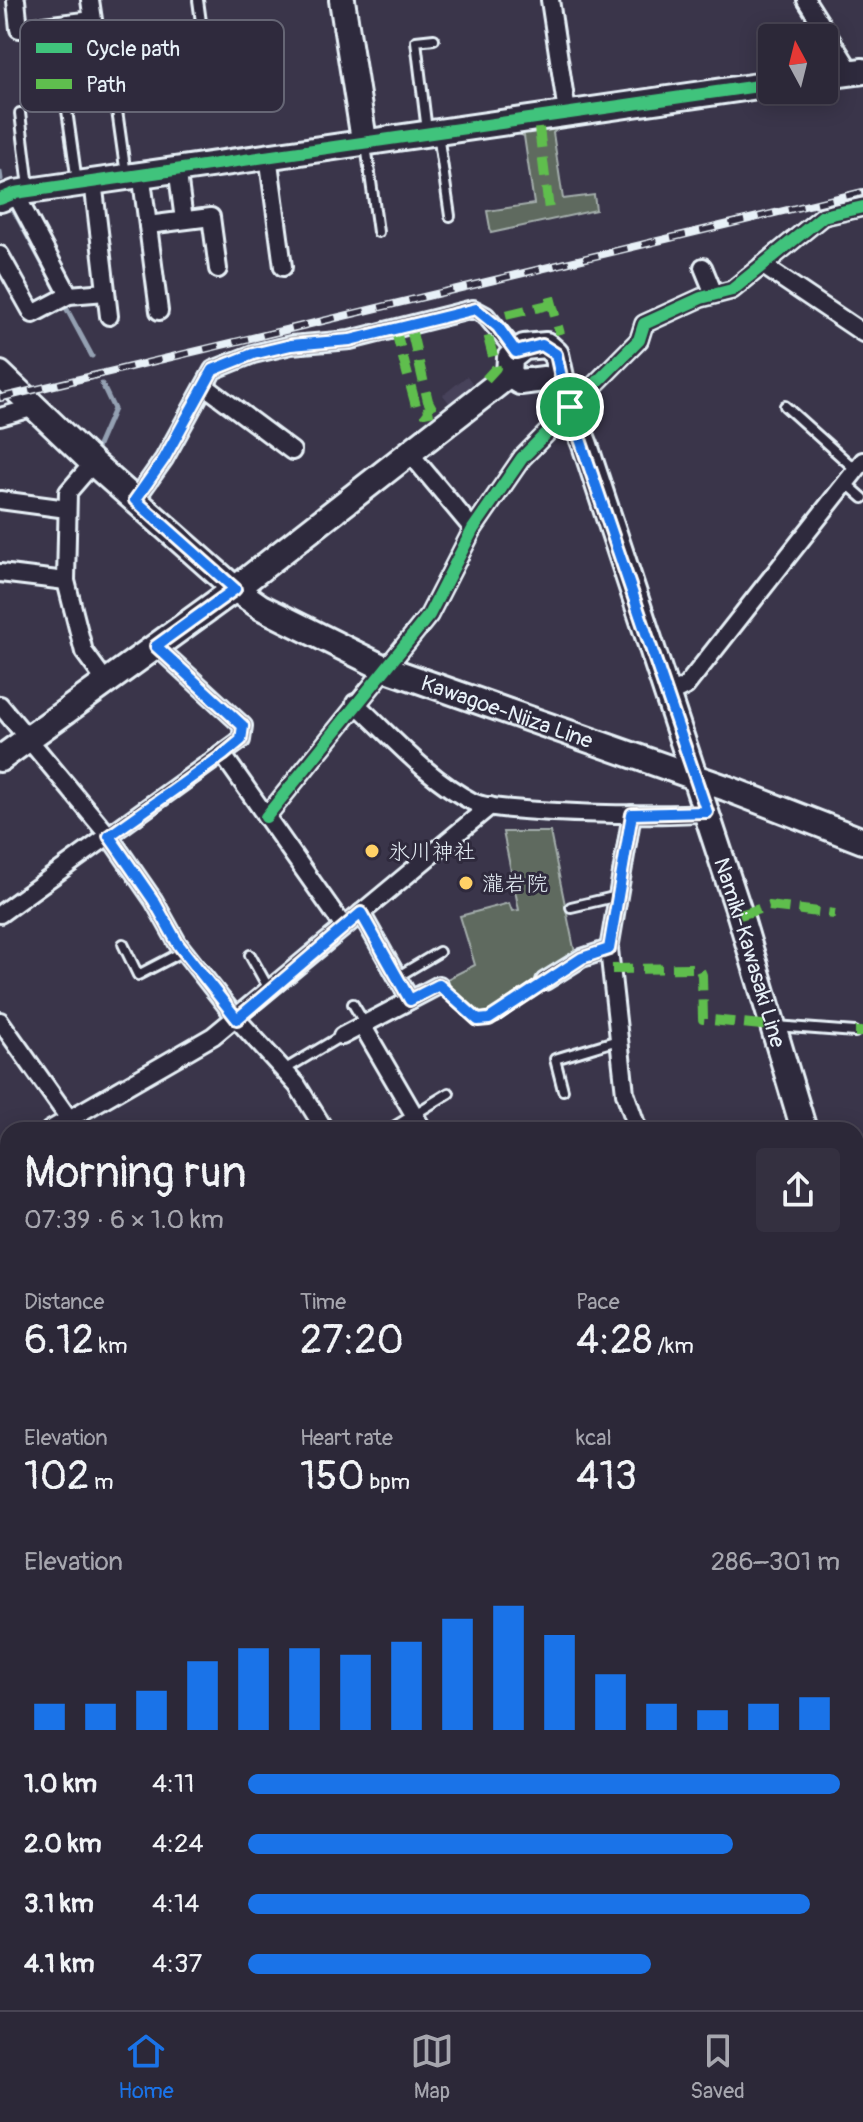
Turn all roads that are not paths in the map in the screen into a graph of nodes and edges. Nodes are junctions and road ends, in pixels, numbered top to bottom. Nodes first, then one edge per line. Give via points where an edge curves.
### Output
1 (16, 0) edge
2 (90, 0) edge
3 (198, 0) edge
4 (342, 0) edge
5 (550, 0) edge
6 (806, 0) edge
7 (93, 20) edge
8 (201, 20) edge
9 (20, 29) edge
10 (434, 39) dead end
11 (838, 77) edge
12 (859, 78) edge
13 (758, 86) edge
14 (69, 112) edge
15 (121, 112) edge
16 (567, 112) junction
17 (20, 113) dead end
18 (432, 131) junction
19 (364, 140) junction
20 (268, 155) junction
21 (177, 167) junction
22 (133, 174) junction
23 (85, 182) junction
24 (15, 194) edge
25 (863, 207) edge
26 (450, 216) dead end
27 (184, 220) junction
28 (148, 225) junction
29 (378, 232) dead end
30 (0, 255) edge
31 (762, 265) junction
32 (283, 267) dead end
33 (703, 267) dead end
34 (218, 269) dead end
35 (106, 292) junction
36 (714, 294) junction
37 (69, 295) junction
38 (159, 311) dead end
39 (109, 316) dead end
40 (863, 333) edge
41 (550, 347) junction
42 (512, 363) junction
43 (0, 374) edge
44 (544, 379) junction
45 (205, 386) junction
46 (568, 401) junction
47 (785, 406) dead end
48 (35, 407) junction
49 (0, 417) edge
50 (292, 451) dead end
51 (408, 451) junction
52 (93, 463) junction
53 (855, 471) edge
54 (863, 498) edge
55 (0, 500) edge
56 (135, 500) junction
57 (67, 509) junction
58 (473, 529) junction
59 (0, 573) edge
60 (66, 581) junction
61 (235, 589) junction
62 (156, 646) junction
63 (384, 668) junction
64 (106, 682) junction
65 (668, 695) junction
66 (355, 703) junction
67 (0, 705) edge
68 (26, 740) junction
69 (223, 755) junction
70 (0, 759) edge
71 (694, 776) junction
72 (490, 806) junction
73 (707, 812) junction
74 (632, 814) junction
75 (266, 817) junction
76 (109, 836) junction
77 (863, 841) edge
78 (618, 896) junction
79 (571, 907) dead end
80 (361, 913) junction
81 (0, 914) edge
82 (344, 927) junction
83 (123, 944) dead end
84 (609, 949) junction
85 (184, 951) junction
86 (439, 952) dead end
87 (250, 955) dead end
88 (397, 977) junction
89 (545, 981) joint
90 (439, 985) joint
91 (271, 991) junction
92 (410, 1000) junction
93 (353, 1004) dead end
94 (237, 1019) junction
95 (0, 1021) edge
96 (363, 1024) junction
97 (771, 1026) junction
98 (855, 1032) dead end
99 (342, 1036) joint
100 (620, 1040) junction
101 (284, 1071) junction
102 (563, 1090) dead end
103 (449, 1093) dead end
104 (415, 1114) junction
105 (73, 1122) edge
106 (77, 1122) edge
107 (321, 1122) edge
108 (402, 1122) edge
109 (419, 1122) edge
110 (635, 1122) edge
111 (801, 1122) edge

1 - 9 street
2 - 7 street
3 - 8 lane
4 - 19 main road
5 - 16 street
6 - 12 street
10 - 18 lane via 416,41
11 - 12 main road
13 - 16 main road
14 - 23 lane
15 - 22 lane
16 - 18 main road
17 - 24 lane
18 - 19 main road
18 - 26 lane
19 - 20 main road
19 - 29 lane
20 - 21 main road
20 - 32 street
21 - 22 main road
21 - 27 street
22 - 23 main road
22 - 28 street
23 - 24 main road
23 - 35 street
24 - 37 street
25 - 31 street via 823,216
27 - 28 street
27 - 34 street via 211,217
28 - 38 street
30 - 37 street via 33,314
31 - 36 street via 732,290
31 - 40 street
33 - 36 street
35 - 37 street
35 - 39 street
36 - 46 street via 644,324 639,340
41 - 42 main road via 538,345
41 - 44 main road via 552,362
41 - 46 main road, Namiki-Kawasaki Line
42 - 44 main road via 520,382
42 - 45 street via 486,316 473,309 350,340 253,354 213,370
42 - 51 main road
43 - 48 main road, Kawagoe-Niiza Line
44 - 46 main road
45 - 50 street
45 - 56 street
46 - 58 street
46 - 65 main road, Namiki-Kawasaki Line
47 - 53 lane
48 - 49 street
48 - 52 main road, Kawagoe-Niiza Line
51 - 58 street
51 - 61 main road
52 - 56 main road, Kawagoe-Niiza Line
52 - 57 street via 68,492
53 - 54 lane
53 - 65 street via 686,686
55 - 57 street
56 - 61 main road, Kawagoe-Niiza Line
57 - 60 street
58 - 63 street via 429,615
59 - 60 street
60 - 64 street via 84,652
61 - 62 main road
61 - 63 main road, Kawagoe-Niiza Line
62 - 64 main road
62 - 69 street via 243,726 241,740
63 - 66 street
63 - 71 main road, Kawagoe-Niiza Line
64 - 68 main road
65 - 71 main road, Namiki-Kawasaki Line
66 - 72 street via 447,786
66 - 75 street
67 - 68 street
68 - 70 main road
68 - 76 street
69 - 75 street
69 - 76 street
71 - 73 main road, Namiki-Kawasaki Line
71 - 77 main road, Kawagoe-Niiza Line
72 - 74 street
72 - 80 street
73 - 74 street
73 - 97 main road, Namiki-Kawasaki Line
74 - 78 street
75 - 82 street
76 - 81 street
76 - 85 street
78 - 79 lane
78 - 84 street
80 - 82 street
80 - 88 street
82 - 91 street
83 - 85 lane via 138,975
84 - 89 street via 582,958
84 - 100 street
85 - 94 street
86 - 88 lane
87 - 91 lane
88 - 92 street
89 - 90 lane via 496,1016 478,1020
90 - 92 street
91 - 94 street
92 - 96 street
93 - 96 lane
94 - 101 street
94 - 106 street
95 - 105 street
96 - 99 street
96 - 104 street
97 - 98 lane
97 - 111 main road, Namiki-Kawasaki Line
99 - 101 lane
100 - 102 lane via 555,1059
100 - 110 street via 625,1093
101 - 107 street
103 - 104 lane
104 - 108 lane
104 - 109 street

